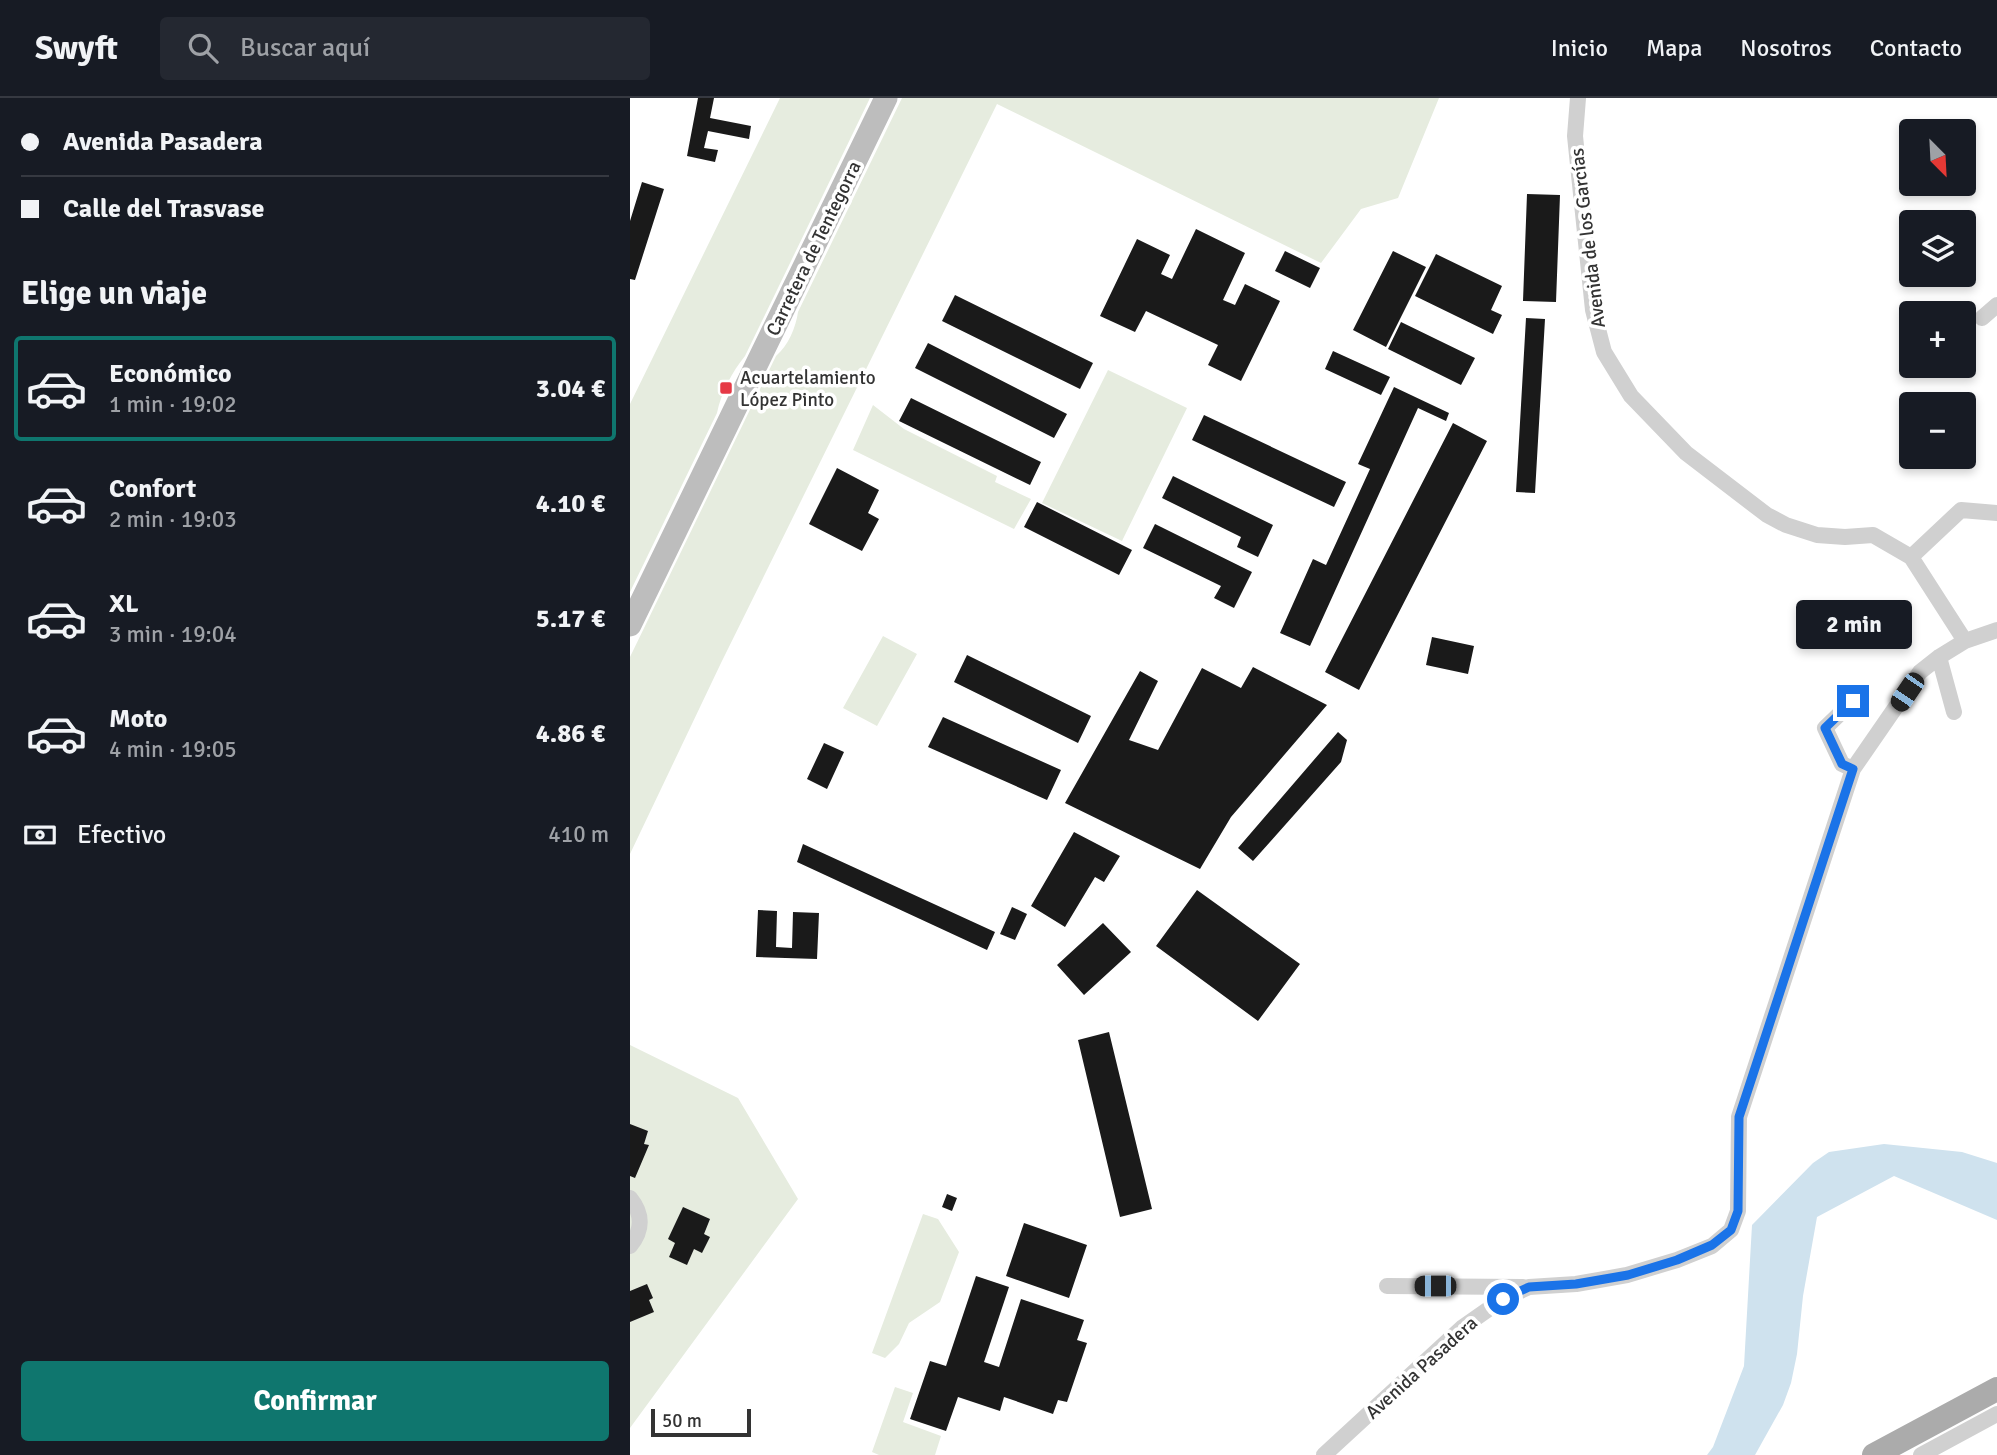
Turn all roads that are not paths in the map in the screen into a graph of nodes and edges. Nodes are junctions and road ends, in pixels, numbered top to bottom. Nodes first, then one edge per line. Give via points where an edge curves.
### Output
1 (886, 98) edge
2 (1578, 98) edge
3 (1997, 305) edge
4 (1982, 318) dead end
5 (1997, 513) edge
6 (1911, 557) junction
7 (630, 625) edge
8 (1997, 630) edge
9 (1965, 641) junction
10 (1939, 657) junction
11 (1853, 701) dead end
12 (1954, 712) dead end
13 (1853, 769) junction
14 (630, 1198) edge
15 (630, 1246) edge
16 (1387, 1286) dead end
17 (1529, 1287) junction
18 (1997, 1389) edge
19 (1997, 1414) edge
20 (1943, 1440) edge
21 (1324, 1455) edge
22 (1874, 1455) edge
23 (1921, 1455) edge

1 - 7 main road, Carretera de Tentegorra
2 - 6 street, Avenida de los Garcías via 1575,136 1592,310 1604,352 1630,396 1686,453 1767,515 1817,535 1873,535
3 - 4 street
5 - 6 street via 1961,510
6 - 9 street, Avenida de los Garcías
8 - 9 street, Avenida Pasadera
9 - 10 street, Avenida Pasadera
10 - 12 street
10 - 13 street, Avenida Pasadera via 1920,672
11 - 13 street via 1825,728 1842,764
13 - 17 street, Avenida Pasadera via 1739,1117 1738,1211 1731,1230 1712,1245 1628,1275
14 - 15 street via 640,1226
16 - 17 street
17 - 21 street, Avenida Pasadera via 1477,1315
18 - 20 main road
19 - 20 street
20 - 22 main road
20 - 23 street

